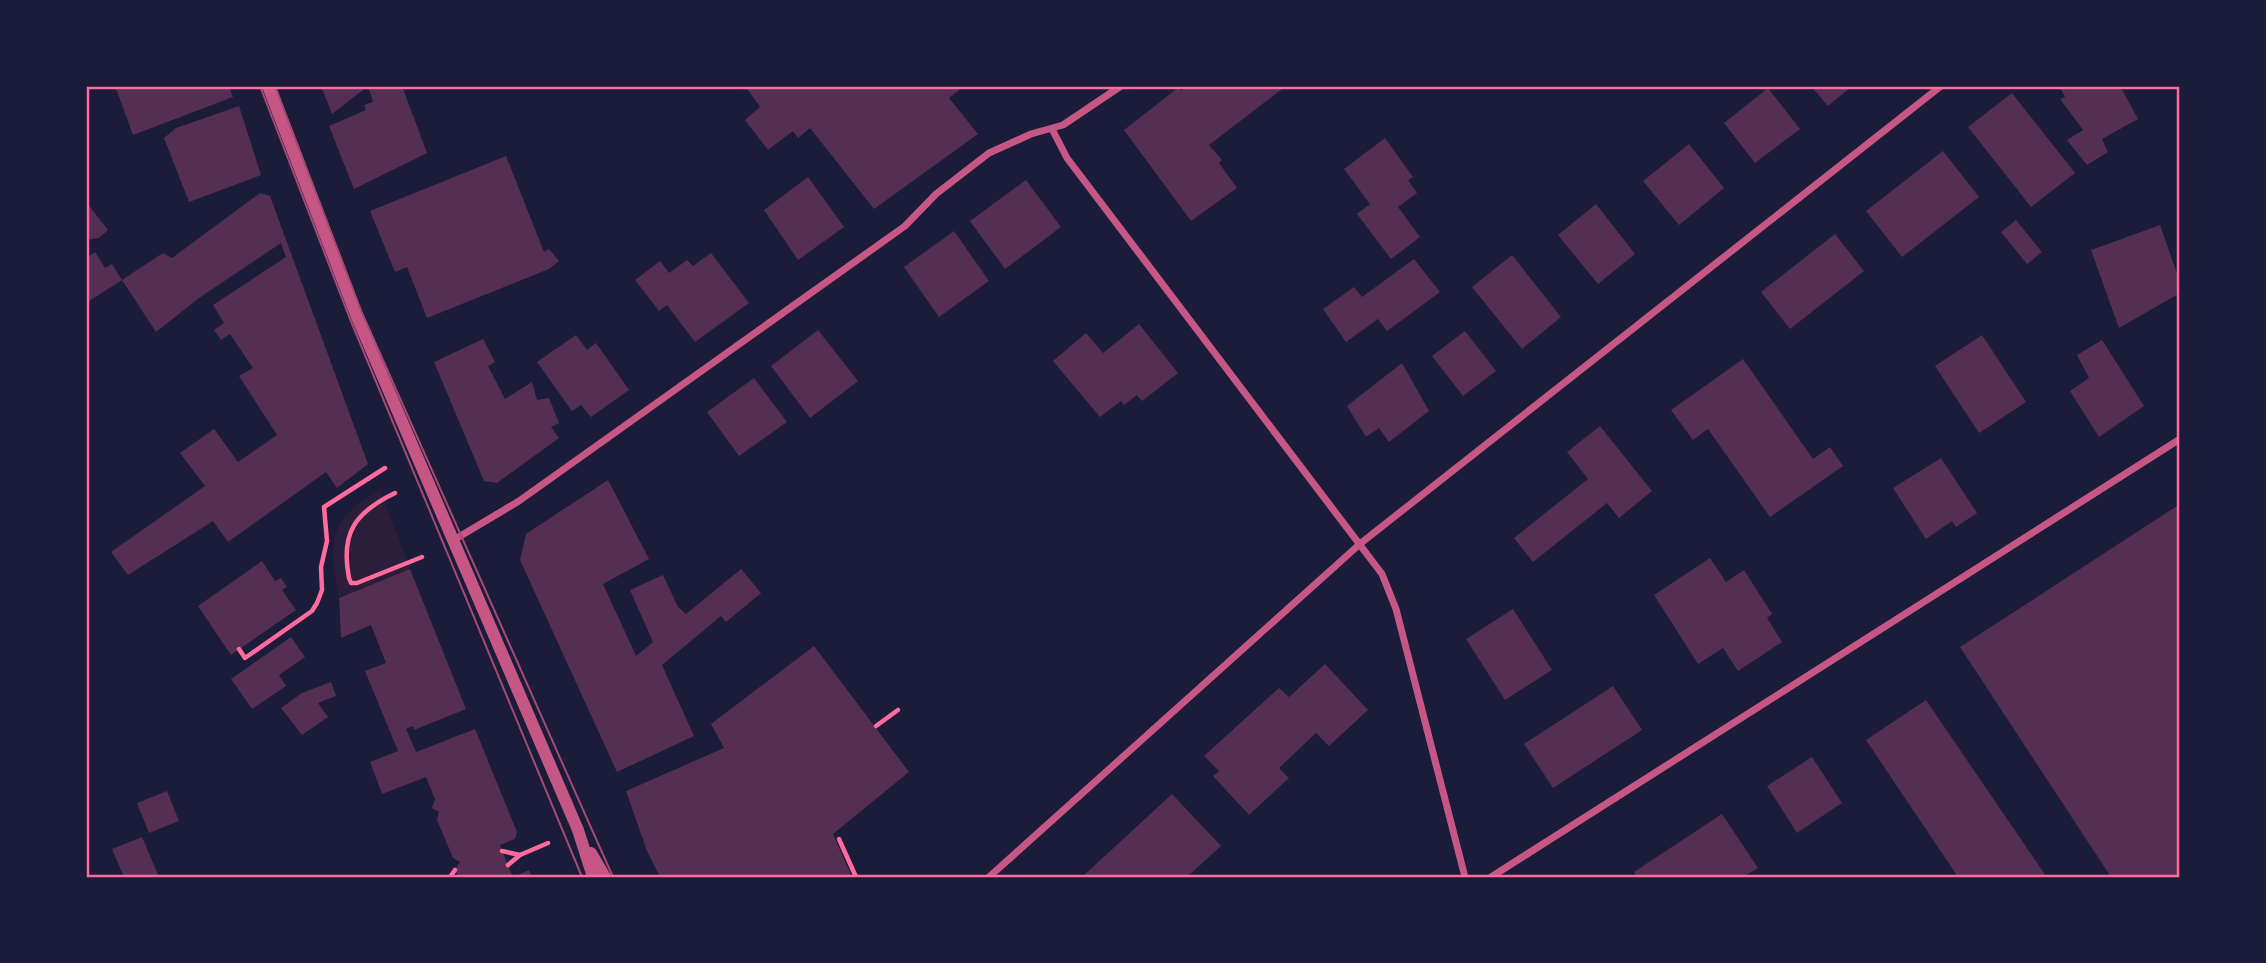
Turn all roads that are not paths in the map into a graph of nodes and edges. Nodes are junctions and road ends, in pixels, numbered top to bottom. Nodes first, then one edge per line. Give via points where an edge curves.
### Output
1 (268, 86) edge
2 (1121, 86) edge
3 (1941, 86) edge
4 (1052, 129) junction
5 (2180, 439) edge
6 (452, 541) junction
7 (1361, 543) junction
8 (578, 830) junction
9 (593, 877) edge
10 (605, 877) edge
11 (989, 877) edge
12 (1465, 877) edge
13 (1491, 877) edge

1 - 6 street via 357,317
2 - 4 street via 1077,118
3 - 7 street
4 - 6 street via 989,153 883,242 519,501
4 - 7 street via 1067,158
5 - 13 street
6 - 8 street
7 - 11 street
7 - 12 street via 1382,574 1396,609
8 - 9 street
8 - 10 street

